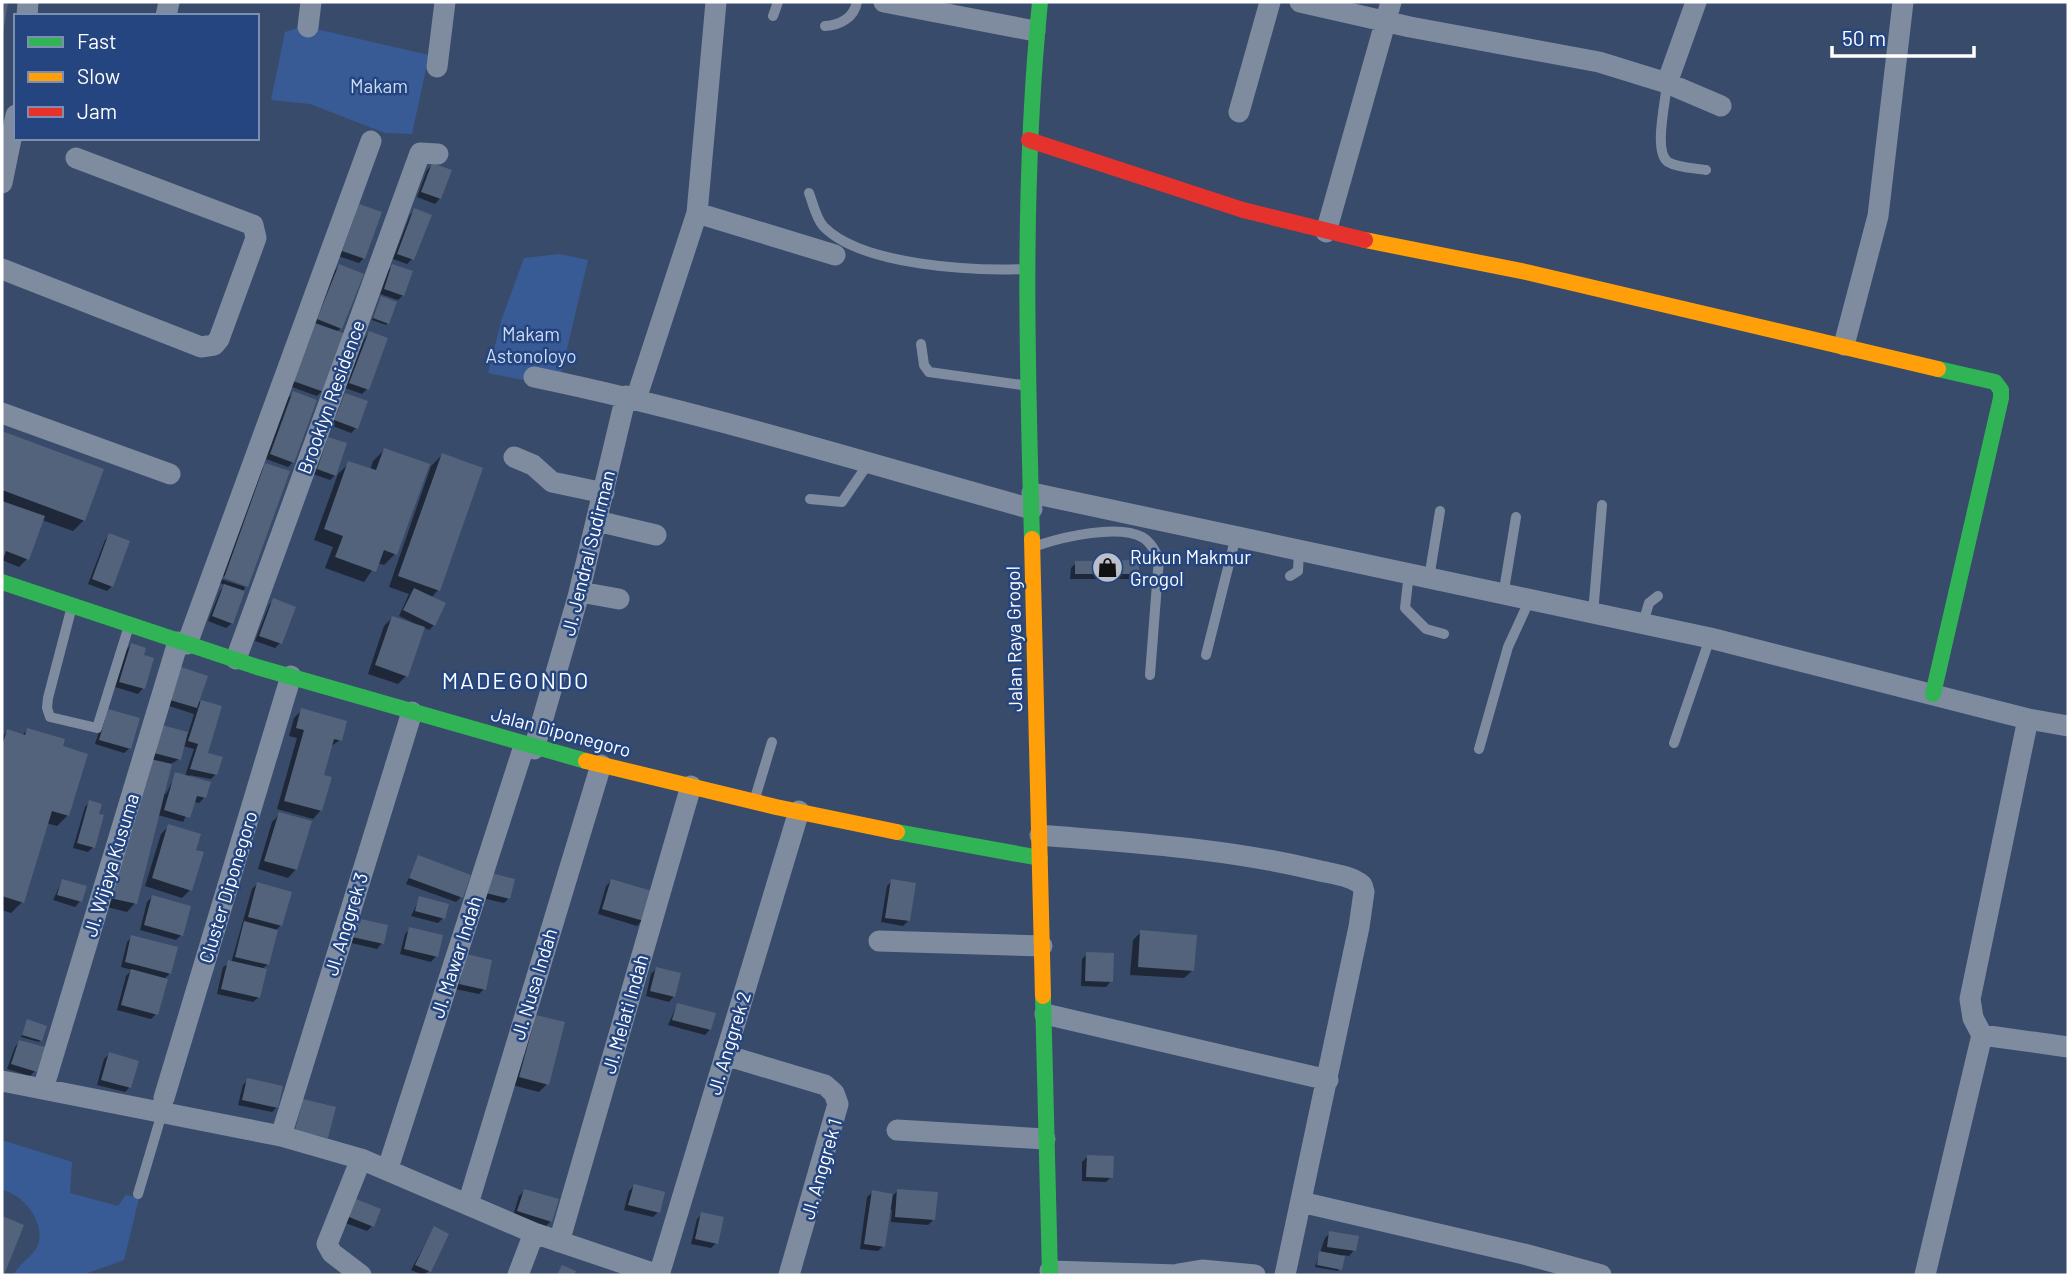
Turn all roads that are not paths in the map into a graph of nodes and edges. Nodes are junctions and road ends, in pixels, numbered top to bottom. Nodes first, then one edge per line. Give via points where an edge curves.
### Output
1 (311, 2) edge
2 (445, 2) edge
3 (716, 2) edge
4 (778, 2) edge
5 (857, 2) edge
6 (889, 2) edge
7 (1040, 2) edge
8 (1270, 2) edge
9 (1300, 2) edge
10 (1696, 2) edge
11 (1903, 2) edge
12 (1389, 12) edge
13 (773, 16) dead end
14 (825, 26) dead end
15 (307, 27) dead end
16 (1035, 31) junction
17 (437, 67) dead end
18 (1667, 83) junction
19 (1721, 106) dead end
20 (1239, 112) dead end
21 (10, 122) edge
22 (1030, 140) junction
23 (371, 141) dead end
24 (438, 154) dead end
25 (76, 158) dead end
26 (1706, 170) dead end
27 (2, 183) edge
28 (809, 193) dead end
29 (697, 213) junction
30 (1326, 232) junction
31 (835, 256) dead end
32 (2, 269) edge
33 (1028, 269) junction
34 (921, 344) dead end
35 (1844, 345) junction
36 (534, 377) dead end
37 (1028, 386) junction
38 (631, 398) junction
39 (2, 413) edge
40 (514, 457) dead end
41 (868, 464) junction
42 (170, 474) dead end
43 (604, 493) junction
44 (810, 499) dead end
45 (1032, 501) junction
46 (1602, 505) dead end
47 (1440, 511) dead end
48 (1516, 517) dead end
49 (597, 521) junction
50 (656, 535) dead end
51 (1236, 536) junction
52 (1033, 547) junction
53 (1299, 550) junction
54 (1290, 576) dead end
55 (1419, 576) junction
56 (2, 582) edge
57 (580, 592) junction
58 (1503, 596) junction
59 (1658, 596) dead end
60 (619, 599) dead end
61 (1530, 599) junction
62 (71, 607) junction
63 (1593, 615) junction
64 (1642, 626) junction
65 (129, 627) junction
66 (1444, 634) dead end
67 (1710, 638) junction
68 (183, 643) junction
69 (1206, 655) dead end
70 (236, 659) junction
71 (1150, 675) dead end
72 (291, 676) junction
73 (1933, 694) junction
74 (412, 712) junction
75 (2028, 719) junction
76 (2068, 726) edge
77 (772, 742) dead end
78 (1674, 743) dead end
79 (529, 748) junction
80 (1479, 749) dead end
81 (601, 765) junction
82 (691, 786) junction
83 (755, 800) junction
84 (799, 811) junction
85 (1040, 835) junction
86 (1040, 858) junction
87 (879, 941) dead end
88 (1042, 946) junction
89 (1045, 1014) junction
90 (1982, 1035) junction
91 (2068, 1047) edge
92 (725, 1055) junction
93 (1328, 1080) junction
94 (2, 1081) edge
95 (43, 1089) junction
96 (163, 1105) junction
97 (897, 1130) dead end
98 (281, 1136) junction
99 (1045, 1139) junction
100 (361, 1159) junction
101 (388, 1168) junction
102 (138, 1194) dead end
103 (1301, 1202) junction
104 (468, 1204) junction
105 (534, 1233) junction
106 (559, 1241) junction
107 (1050, 1273) edge
108 (360, 1275) edge
109 (518, 1275) edge
110 (659, 1275) edge
111 (789, 1275) edge
112 (1178, 1275) edge
113 (1255, 1275) edge
114 (1285, 1275) edge
115 (1601, 1275) edge
116 (1925, 1275) edge

1 - 15 street
2 - 17 street
3 - 29 street, Jl. Jendral Sudirman
4 - 13 lane
5 - 14 lane via 839,25
6 - 16 street
7 - 16 street, Jalan Raya Grogol
8 - 20 street
9 - 12 street
10 - 18 street
11 - 35 street via 1878,216
12 - 18 street via 1600,62
12 - 30 street
16 - 22 street, Jalan Raya Grogol
18 - 19 street
18 - 26 lane via 1659,144 1662,156 1669,163
21 - 27 street
22 - 30 street via 1243,210
22 - 33 street, Jalan Raya Grogol
23 - 68 street, Jl. Wijaya Kusuma
24 - 70 street, Brooklyn Residence via 420,153
25 - 32 street via 253,225 256,237 219,339 215,345 201,347
28 - 33 lane via 825,228 871,252 918,264
29 - 31 street
29 - 38 street, Jl. Jendral Sudirman
30 - 35 street via 1526,272
33 - 37 street, Jalan Raya Grogol
34 - 37 lane via 929,372
35 - 73 street via 1995,382 2001,390
36 - 38 street
37 - 45 street, Jalan Raya Grogol
38 - 41 street via 804,442
38 - 43 street, Jl. Jendral Sudirman
39 - 42 street
40 - 43 street via 533,465 552,482
41 - 44 lane via 842,502
41 - 45 street
43 - 49 street, Jl. Jendral Sudirman
45 - 51 street
45 - 52 street, Jalan Raya Grogol
46 - 63 lane
47 - 55 lane
48 - 58 lane
49 - 50 street
49 - 57 street, Jl. Jendral Sudirman
51 - 53 street
51 - 69 lane
52 - 71 lane via 1094,533 1129,533 1150,543 1159,558
52 - 85 street, Jalan Raya Grogol
53 - 54 lane via 1298,571
53 - 55 street
55 - 58 street
55 - 66 lane via 1405,608 1426,629
56 - 62 street, Jalan Diponegoro
57 - 60 street
57 - 79 street, Jl. Jendral Sudirman
58 - 61 street
59 - 64 lane via 1649,603
61 - 63 street
61 - 80 lane via 1508,647
62 - 65 street, Jalan Diponegoro
62 - 65 lane via 48,698 50,717 97,729
63 - 64 street
64 - 67 street
65 - 68 street, Jalan Diponegoro
67 - 73 street
67 - 78 lane
68 - 70 street, Jalan Diponegoro
68 - 95 street, Jl. Wijaya Kusuma
70 - 72 street, Jalan Diponegoro
72 - 74 street, Jalan Diponegoro
72 - 96 street, Cluster Diponegoro
73 - 75 street
74 - 79 street, Jalan Diponegoro
74 - 98 street, Jl. Anggrek 3
75 - 76 street
75 - 90 street via 1970,999
77 - 83 lane
79 - 81 street, Jalan Diponegoro
79 - 101 street, Jl. Mawar Indah
81 - 82 street, Jalan Diponegoro
81 - 104 street, Jl. Nusa Indah
82 - 83 street, Jalan Diponegoro
82 - 106 street, Jl. Melati Indah
83 - 84 street, Jalan Diponegoro
84 - 86 street, Jalan Diponegoro via 905,836
84 - 92 street, Jl. Anggrek 2
85 - 86 street, Jalan Raya Grogol
85 - 93 street via 1189,847 1274,860 1357,881 1364,892 1363,902
86 - 88 street, Jalan Raya Grogol
87 - 88 street
88 - 89 street, Jalan Raya Grogol
89 - 93 street
89 - 99 street, Jalan Raya Grogol
90 - 91 street
90 - 116 street
92 - 110 street, Jl. Anggrek 2
92 - 111 street, Jl. Anggrek 1 via 825,1085 838,1104
93 - 103 street
94 - 95 street
95 - 96 street
96 - 98 street
96 - 102 lane
97 - 99 street
98 - 100 street
99 - 107 street, Jalan Raya Grogol
100 - 101 street
100 - 108 street via 327,1244
101 - 104 street
103 - 114 street
103 - 115 street
104 - 105 street
105 - 106 street
105 - 109 street
106 - 110 street
107 - 112 street
112 - 113 street via 1202,1270

